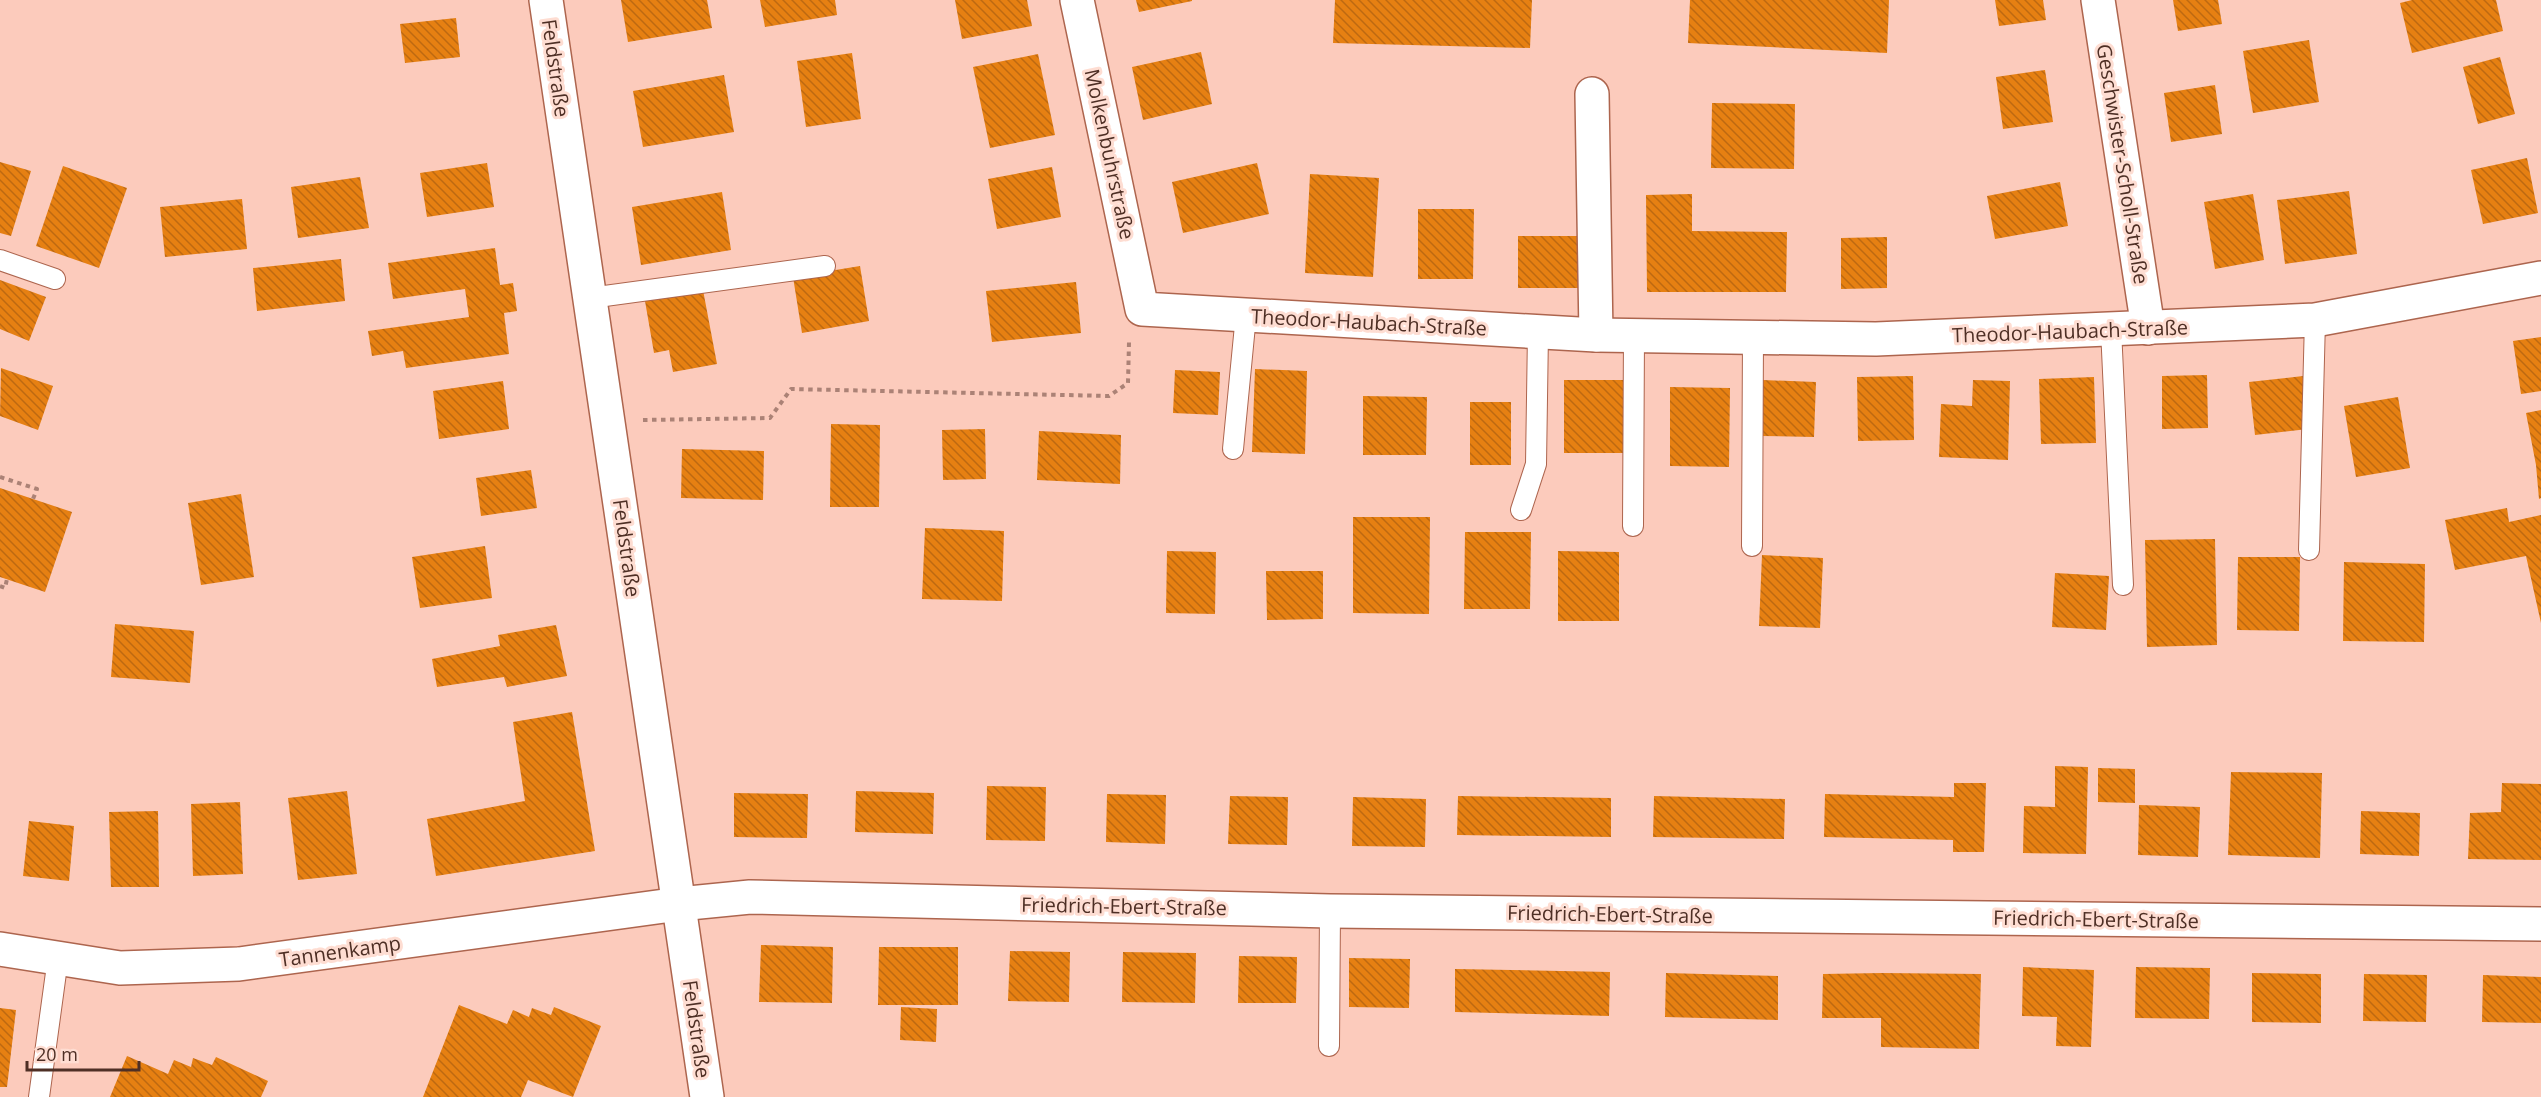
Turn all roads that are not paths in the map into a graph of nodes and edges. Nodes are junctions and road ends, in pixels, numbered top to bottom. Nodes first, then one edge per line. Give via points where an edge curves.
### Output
1 (546, 0) edge
2 (1077, 0) edge
3 (2097, 0) edge
4 (1592, 94) dead end
5 (0, 260) edge
6 (825, 266) dead end
7 (2541, 278) edge
8 (55, 279) dead end
9 (591, 297) junction
10 (1142, 309) joint
11 (1246, 315) junction
12 (2315, 320) junction
13 (2148, 327) junction
14 (2111, 329) junction
15 (1538, 332) junction
16 (1596, 335) junction
17 (1634, 335) junction
18 (1753, 337) junction
19 (1233, 449) dead end
20 (1521, 510) dead end
21 (1634, 526) dead end
22 (1752, 546) dead end
23 (2309, 550) dead end
24 (2123, 585) dead end
25 (679, 904) junction
26 (1330, 911) junction
27 (2541, 924) edge
28 (0, 949) edge
29 (58, 958) junction
30 (1329, 1046) dead end
31 (39, 1097) edge
32 (707, 1097) edge

1 - 9 street, Feldstraße
2 - 10 street, Molkenbuhrstraße
3 - 13 street, Geschwister-Scholl-Straße
4 - 16 street
5 - 8 lane
6 - 9 lane
7 - 12 street, Theodor-Haubach-Straße
9 - 25 street, Feldstraße
10 - 11 street, Theodor-Haubach-Straße
11 - 15 street, Theodor-Haubach-Straße
11 - 19 lane
12 - 13 street, Theodor-Haubach-Straße
12 - 23 lane
13 - 14 street, Theodor-Haubach-Straße
14 - 18 street, Theodor-Haubach-Straße via 1876,339
14 - 24 lane
15 - 16 street, Theodor-Haubach-Straße
15 - 20 lane via 1536,464
16 - 17 street, Theodor-Haubach-Straße
17 - 18 street, Theodor-Haubach-Straße
17 - 21 lane
18 - 22 lane
25 - 26 street, Friedrich-Ebert-Straße via 750,897
25 - 29 street, Tannenkamp via 239,964 120,968
25 - 32 street, Feldstraße
26 - 27 street, Friedrich-Ebert-Straße
26 - 30 lane
28 - 29 street, Tannenkamp
29 - 31 lane

